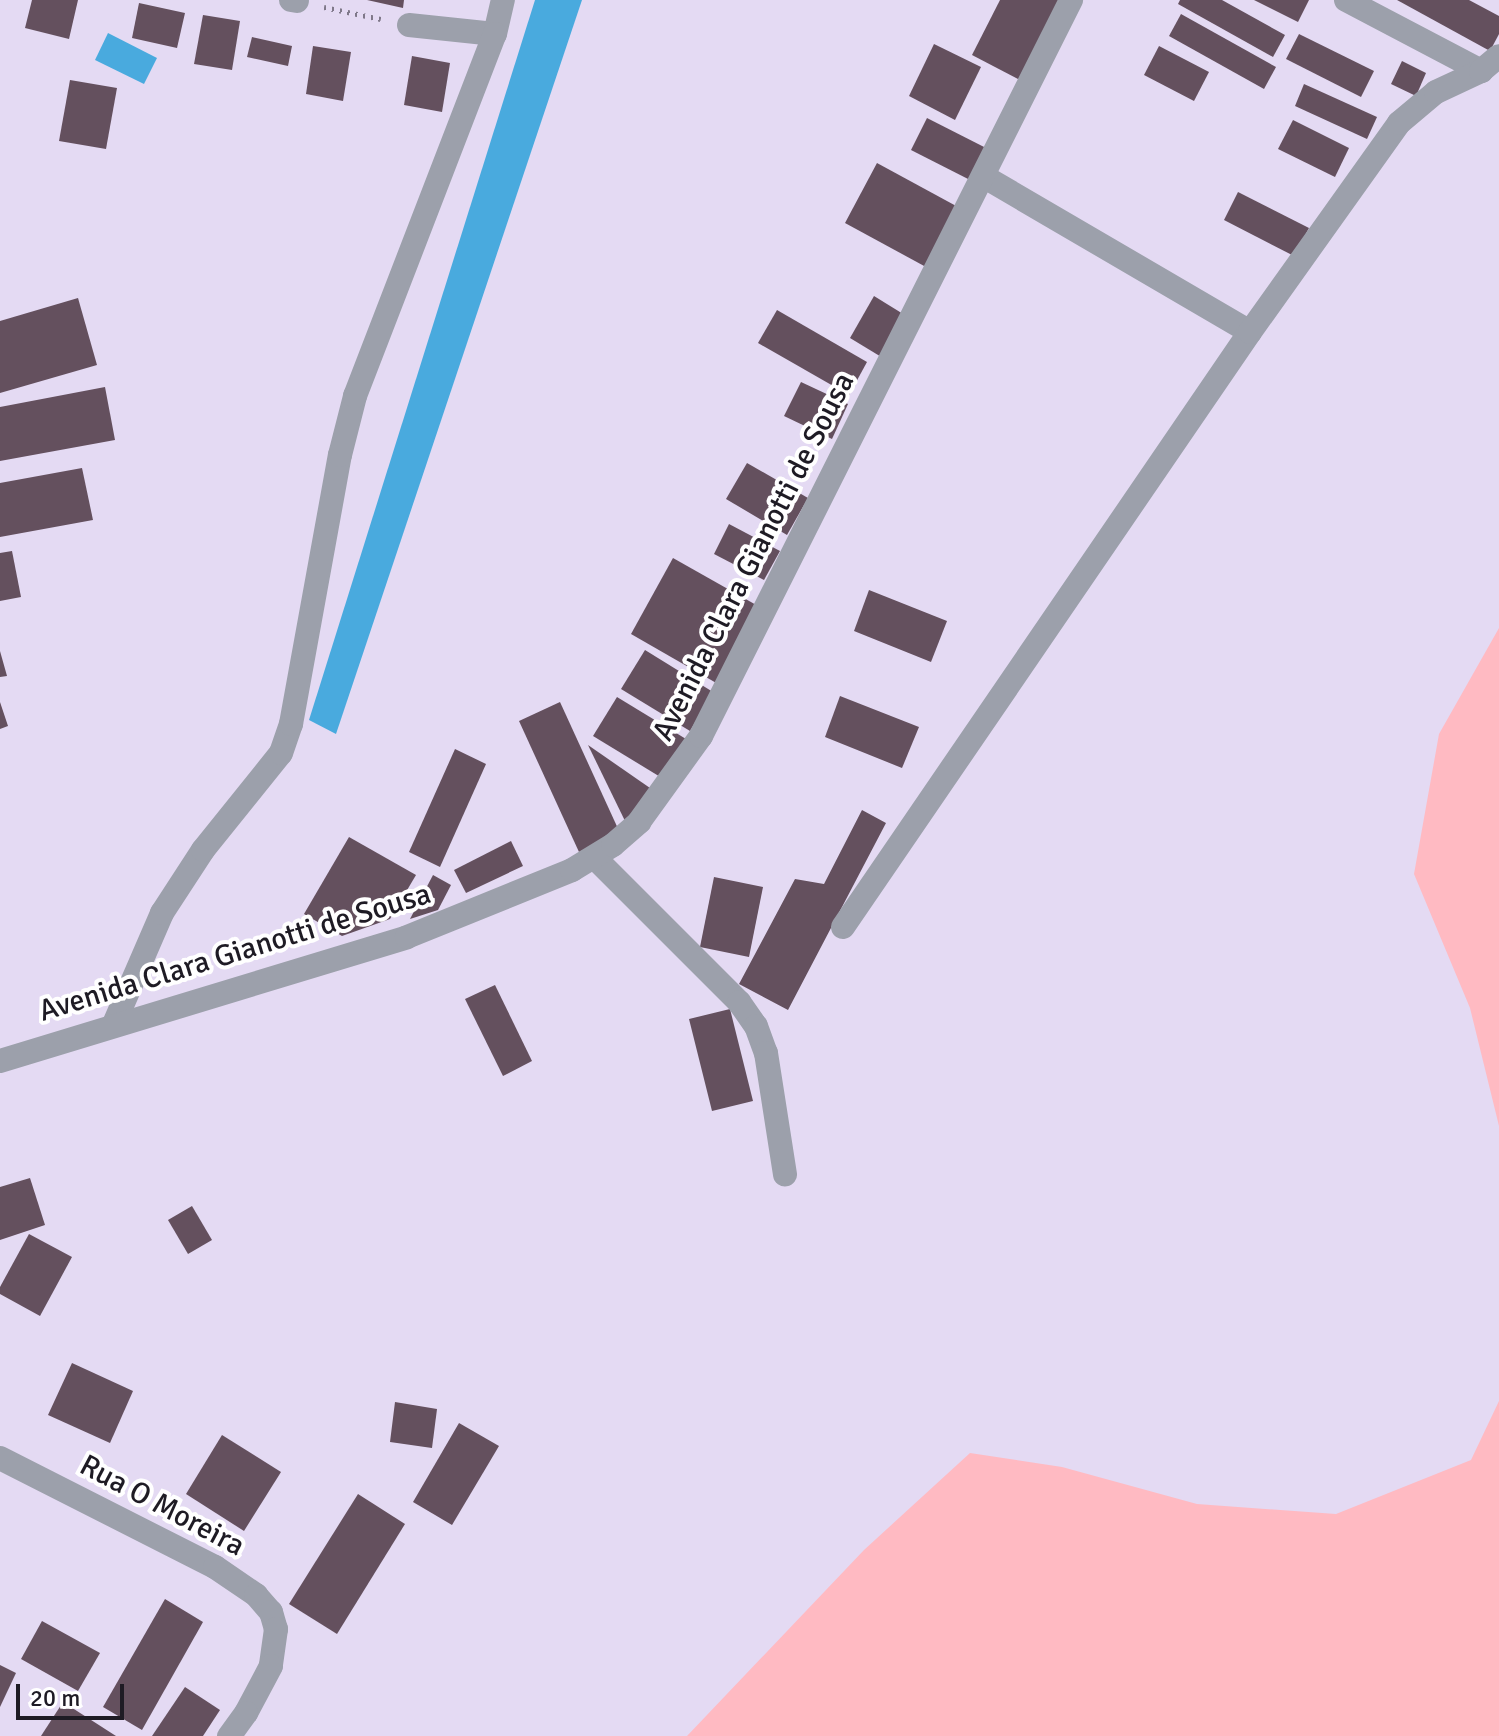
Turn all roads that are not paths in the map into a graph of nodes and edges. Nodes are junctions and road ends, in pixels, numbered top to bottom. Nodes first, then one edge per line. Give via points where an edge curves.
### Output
1 (503, 0) edge
2 (1071, 0) edge
3 (1346, 0) edge
4 (409, 25) road end
5 (495, 34) junction
6 (1490, 64) edge
7 (983, 176) junction
8 (1250, 332) junction
9 (595, 858) junction
10 (843, 927) dead end
11 (114, 1024) junction
12 (0, 1061) edge
13 (785, 1175) dead end
14 (0, 1458) edge
15 (229, 1736) edge

1 - 5 street
2 - 7 street, Avenida Clara Gianotti de Sousa
3 - 6 street
4 - 5 street
5 - 11 street via 355,396 281,753 203,850 162,913
6 - 8 street via 1436,92 1399,123
7 - 8 street
7 - 9 street, Avenida Clara Gianotti de Sousa via 701,736 639,822
8 - 10 street
9 - 11 street, Avenida Clara Gianotti de Sousa via 407,937
9 - 13 street via 739,1002 756,1026 766,1053
11 - 12 street, Avenida Clara Gianotti de Sousa
14 - 15 street, Rua O Moreira via 236,1580 271,1612 276,1629 271,1666

